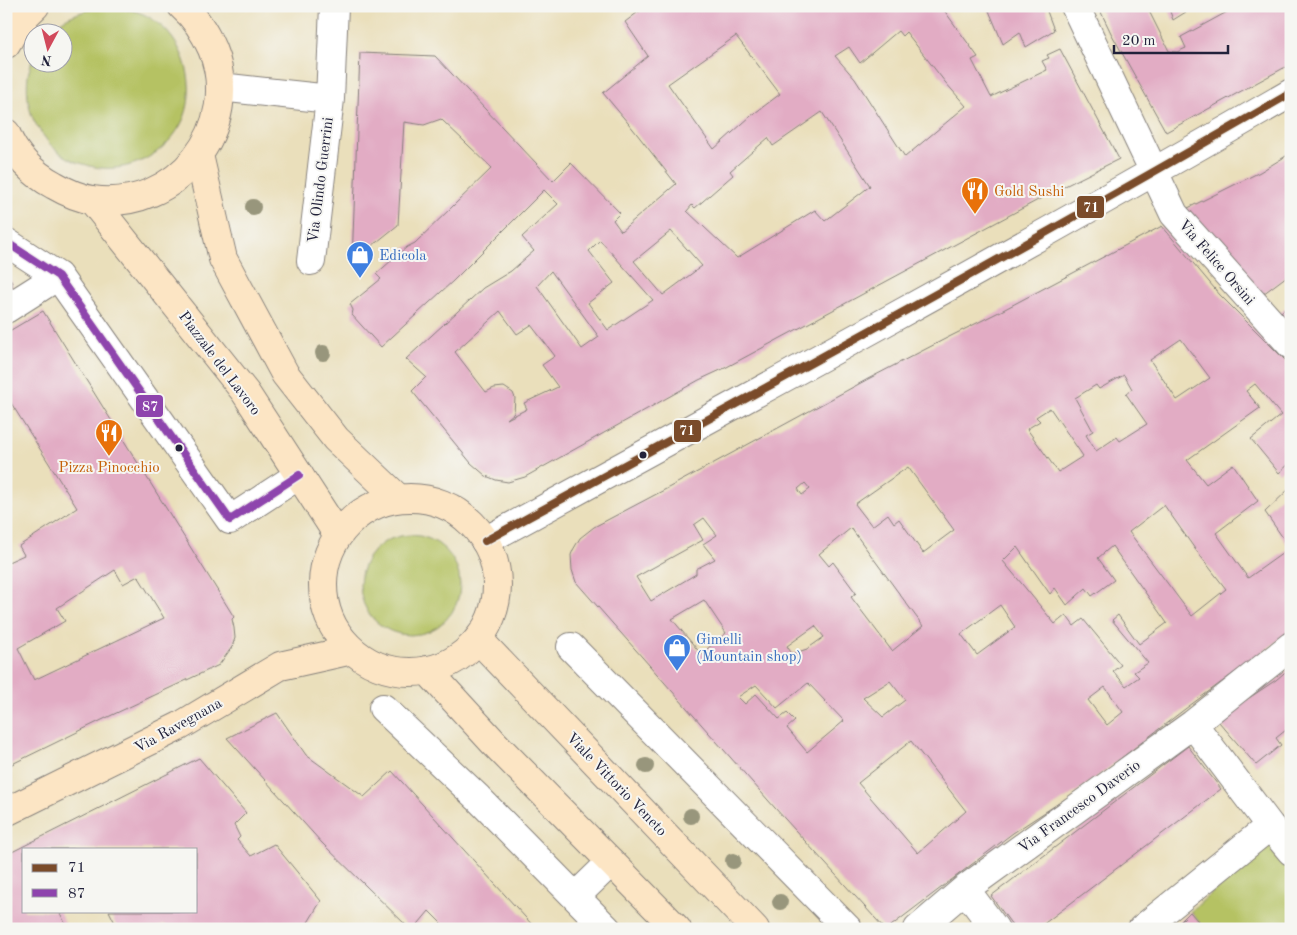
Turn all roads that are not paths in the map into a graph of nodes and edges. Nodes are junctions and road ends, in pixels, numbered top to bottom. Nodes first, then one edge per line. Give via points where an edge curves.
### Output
1 (182, 6) edge
2 (205, 6) edge
3 (334, 6) edge
4 (1076, 6) edge
5 (206, 35) junction
6 (220, 87) junction
7 (1291, 93) edge
8 (330, 99) junction
9 (7, 136) edge
10 (199, 155) junction
11 (1155, 172) junction
12 (92, 200) junction
13 (6, 242) edge
14 (311, 260) dead end
15 (58, 276) junction
16 (6, 309) edge
17 (1291, 346) edge
18 (299, 475) junction
19 (398, 498) junction
20 (338, 535) junction
21 (485, 542) junction
22 (478, 639) junction
23 (1291, 646) edge
24 (571, 647) dead end
25 (352, 650) junction
26 (427, 670) junction
27 (383, 708) dead end
28 (1193, 724) junction
29 (6, 812) edge
30 (1270, 826) junction
31 (1291, 851) edge
32 (611, 862) junction
33 (965, 889) junction
34 (576, 896) junction
35 (607, 929) edge
36 (677, 929) edge
37 (756, 929) edge
38 (848, 929) edge
39 (918, 929) edge
40 (995, 929) edge
41 (1142, 929) edge

1 - 5 main road
2 - 5 main road
3 - 8 street, Via Olindo Guerrini
4 - 11 street, Via Felice Orsini
5 - 6 main road via 216,60
6 - 8 street, Via Olindo Guerrini
6 - 10 main road via 216,119
7 - 11 street
8 - 14 street, Via Olindo Guerrini
9 - 12 main road via 23,161 43,179 66,192
10 - 12 main road via 163,187 116,201
10 - 19 main road via 223,259 285,374 336,439
11 - 17 street, Via Felice Orsini via 1174,214
11 - 21 street
12 - 18 main road, Piazzale del Lavoro via 245,392
13 - 15 street
15 - 16 street
15 - 18 street via 230,520
18 - 20 main road, Piazzale del Lavoro
19 - 20 main road via 375,505 354,517
19 - 21 main road via 424,499 448,507 470,522
20 - 25 main road via 327,558 322,583 326,608 336,631
21 - 22 main road via 495,566 497,592 491,616
22 - 26 main road via 464,653
22 - 37 main road, Viale Vittorio Veneto
23 - 28 street, Via Francesco Daverio
24 - 38 street
25 - 26 main road via 378,666 406,672
25 - 29 main road, Via Ravegnana via 280,666 180,726
26 - 32 main road
27 - 34 street
28 - 30 street
28 - 33 street, Via Francesco Daverio
30 - 31 street
30 - 41 street
32 - 34 street
32 - 36 main road
33 - 39 street, Via Francesco Daverio
33 - 40 street
34 - 35 street

